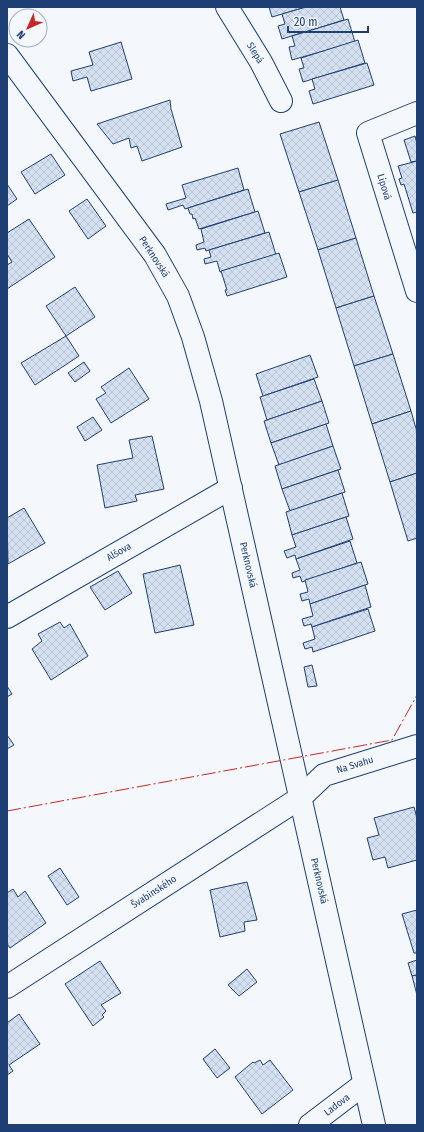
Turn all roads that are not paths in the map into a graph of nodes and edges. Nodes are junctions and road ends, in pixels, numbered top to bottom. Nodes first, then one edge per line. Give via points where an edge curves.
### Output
1 (227, 7) edge
2 (7, 55) edge
3 (281, 101) dead end
4 (417, 113) edge
5 (417, 291) edge
6 (231, 488) junction
7 (7, 616) edge
8 (417, 746) edge
9 (300, 798) junction
10 (7, 986) edge
11 (364, 1084) junction
12 (310, 1125) edge
13 (374, 1125) edge

1 - 3 street, Slepá via 261,62
2 - 6 street, Perknovská via 155,255 178,296 193,337 211,401
4 - 5 street, Lipová via 368,133
6 - 7 street, Alšova
6 - 9 street, Perknovská
8 - 9 street, Na Svahu via 324,775
9 - 10 street, Švabinského
9 - 11 street, Perknovská
11 - 12 street, Ladova
11 - 13 street, Perknovská

